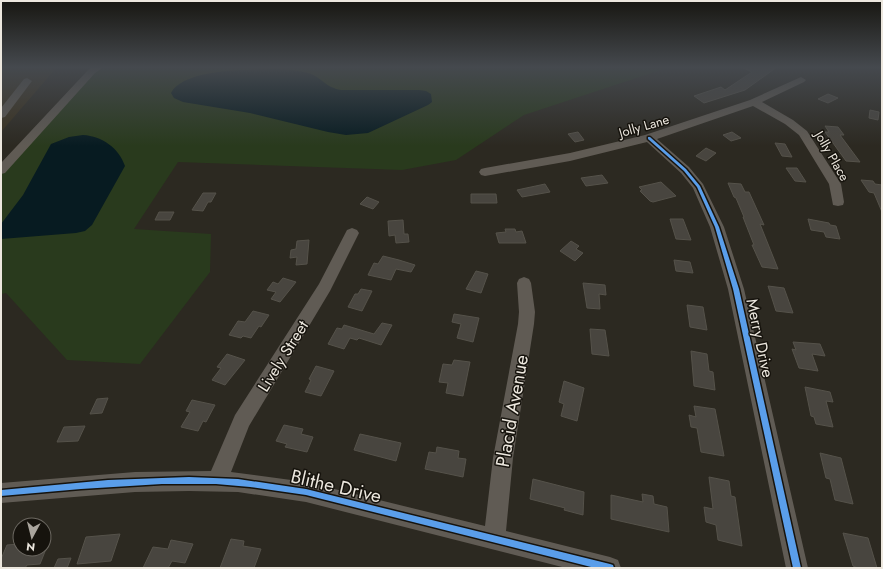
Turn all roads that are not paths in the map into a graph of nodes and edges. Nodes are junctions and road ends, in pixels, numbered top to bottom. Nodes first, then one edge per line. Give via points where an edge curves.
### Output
1 (17, 94) edge
2 (71, 94) edge
3 (772, 94) edge
4 (754, 102) junction
5 (1, 115) edge
6 (649, 138) junction
7 (1, 170) edge
8 (485, 172) dead end
9 (838, 202) dead end
10 (352, 233) dead end
11 (524, 283) dead end
12 (217, 481) junction
13 (1, 493) edge
14 (494, 540) junction
15 (610, 568) edge
16 (797, 568) edge

1 - 5 street
2 - 7 street
3 - 4 street, Jolly Lane
4 - 6 street, Jolly Lane
4 - 9 street, Jolly Place via 803,133 835,184
6 - 8 street, Jolly Lane via 570,157
6 - 16 street, Merry Drive via 696,182 726,253
10 - 12 street, Lively Street via 325,287 242,421
11 - 14 street, Placid Avenue via 526,324 503,458
12 - 13 street, Blithe Drive via 90,485
12 - 14 street, Blithe Drive via 306,492
14 - 15 street, Blithe Drive

